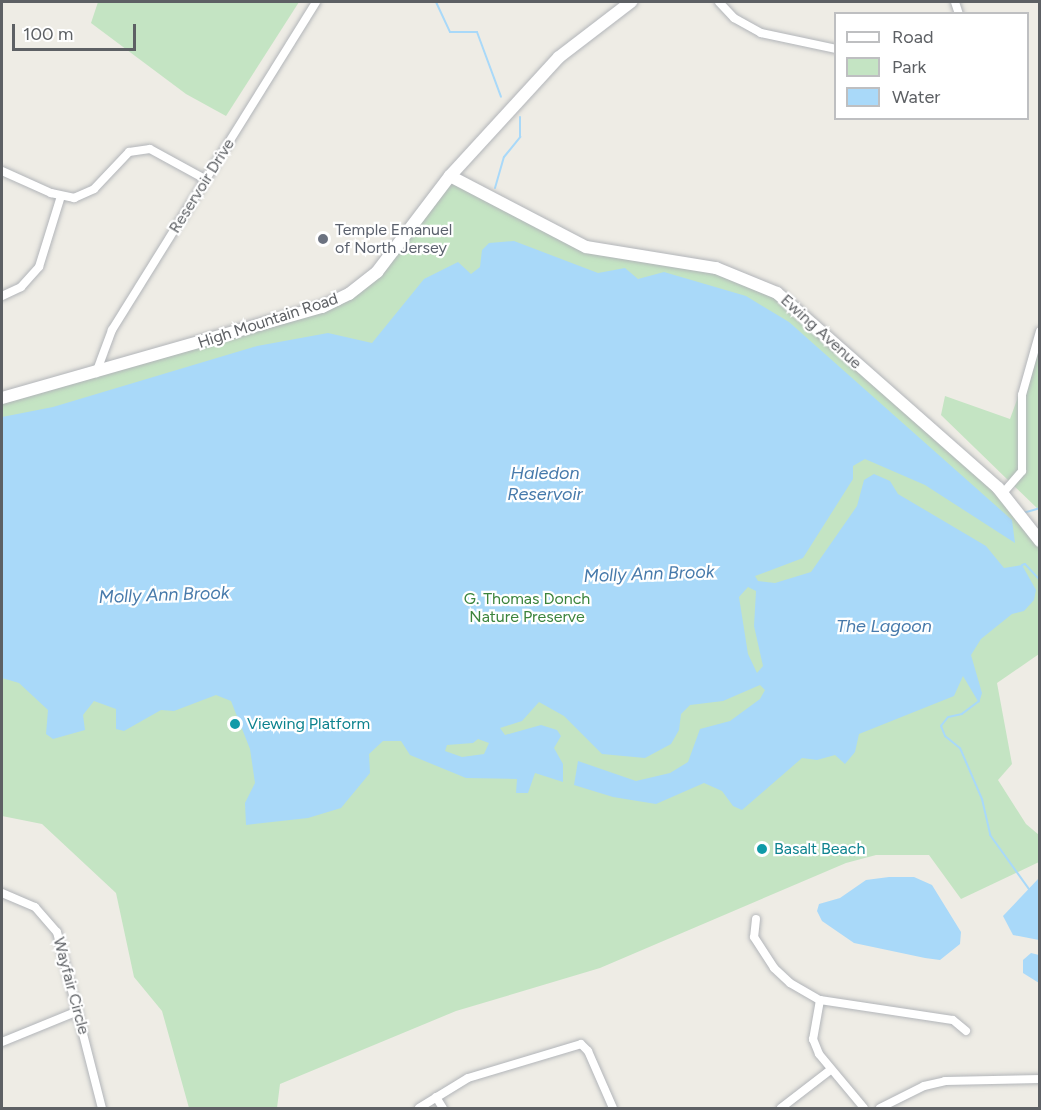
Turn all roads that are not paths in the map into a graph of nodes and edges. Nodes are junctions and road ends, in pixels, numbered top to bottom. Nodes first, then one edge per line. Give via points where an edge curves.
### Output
1 (316, 2) edge
2 (631, 2) edge
3 (719, 2) edge
4 (834, 49) edge
5 (2, 171) edge
6 (450, 176) junction
7 (206, 179) junction
8 (61, 196) junction
9 (2, 296) edge
10 (1040, 331) edge
11 (96, 374) junction
12 (2, 398) edge
13 (1003, 493) junction
14 (1040, 541) edge
15 (2, 893) edge
16 (756, 919) dead end
17 (820, 1000) junction
18 (78, 1011) junction
19 (966, 1031) dead end
20 (2, 1042) edge
21 (829, 1071) junction
22 (1040, 1079) edge
23 (436, 1097) junction
24 (102, 1108) edge
25 (419, 1108) edge
26 (443, 1108) edge
27 (613, 1108) edge
28 (781, 1108) edge
29 (864, 1108) edge
30 (880, 1108) edge

1 - 7 street, Reservoir Drive
2 - 6 main road, High Mountain Road via 559,57
3 - 4 street via 734,18 762,33
5 - 8 street
6 - 11 main road, High Mountain Road via 387,260 350,294 322,307
6 - 13 main road, Ewing Avenue via 586,247 716,268 777,293
7 - 8 street via 158,150 143,149 122,157 89,193
7 - 11 street, Reservoir Drive via 112,330
8 - 9 street via 39,267 21,287
10 - 13 street via 1022,395 1022,471
11 - 12 main road, High Mountain Road
13 - 14 main road, Ewing Avenue
15 - 18 street, Wayfair Circle via 34,907 51,922 62,943
16 - 17 street via 754,937 774,968 790,983
17 - 19 street via 953,1020
17 - 21 street via 813,1039
18 - 20 street
18 - 24 street, Wayfair Circle
21 - 28 street
21 - 29 street
22 - 30 street via 945,1081 924,1086
23 - 25 street
23 - 26 street
23 - 27 street via 468,1078 581,1044 588,1051

